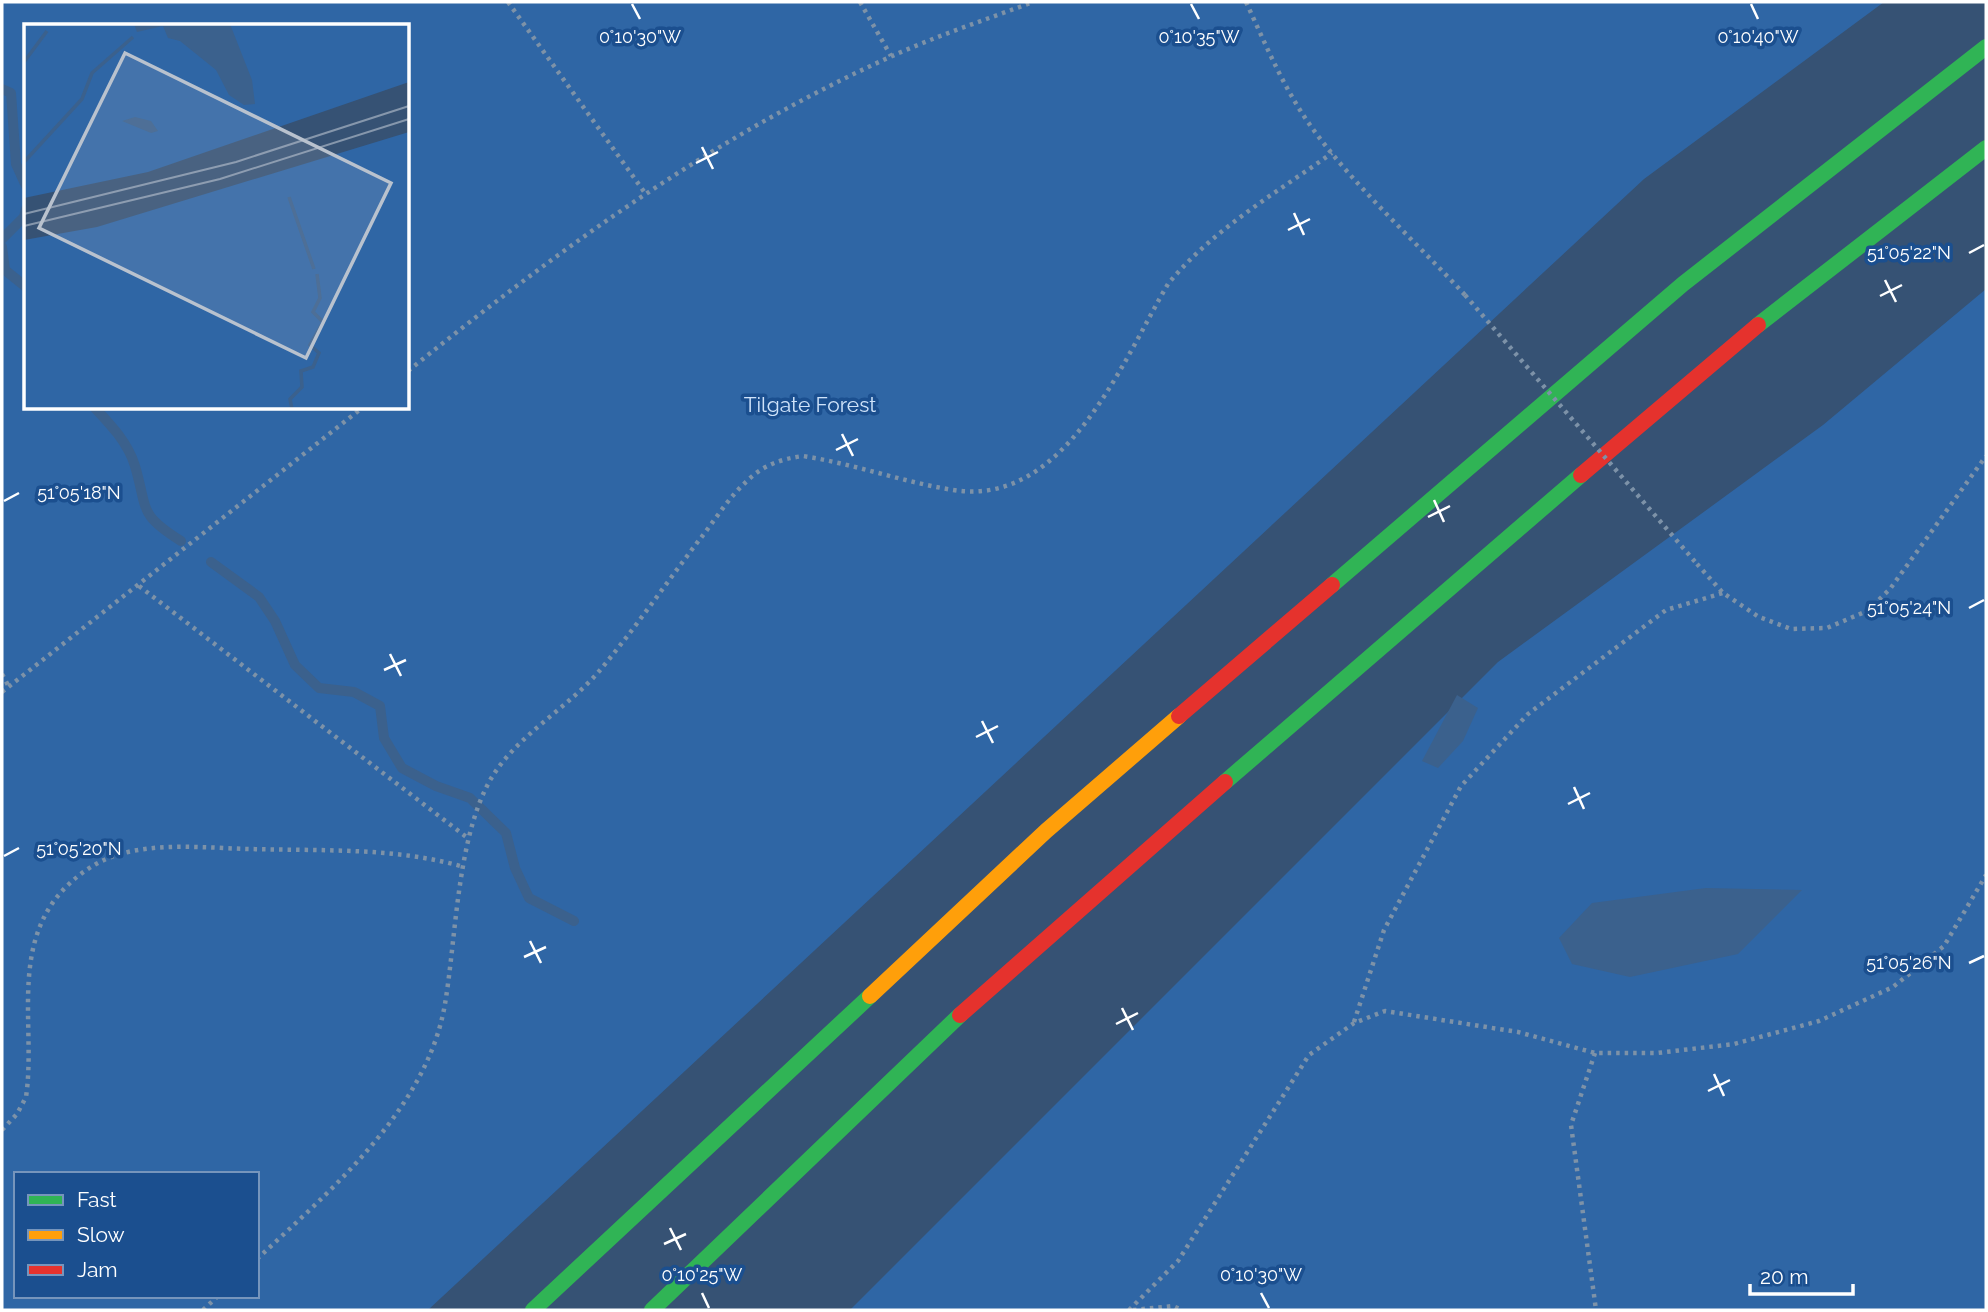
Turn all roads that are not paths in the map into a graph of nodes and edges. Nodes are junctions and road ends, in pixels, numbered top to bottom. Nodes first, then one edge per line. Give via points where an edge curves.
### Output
1 (1986, 47) edge
2 (1986, 148) edge
3 (533, 1310) edge
4 (652, 1310) edge

1 - 3 highway via 1683,284 1077,803
2 - 4 highway via 1719,356 999,978

